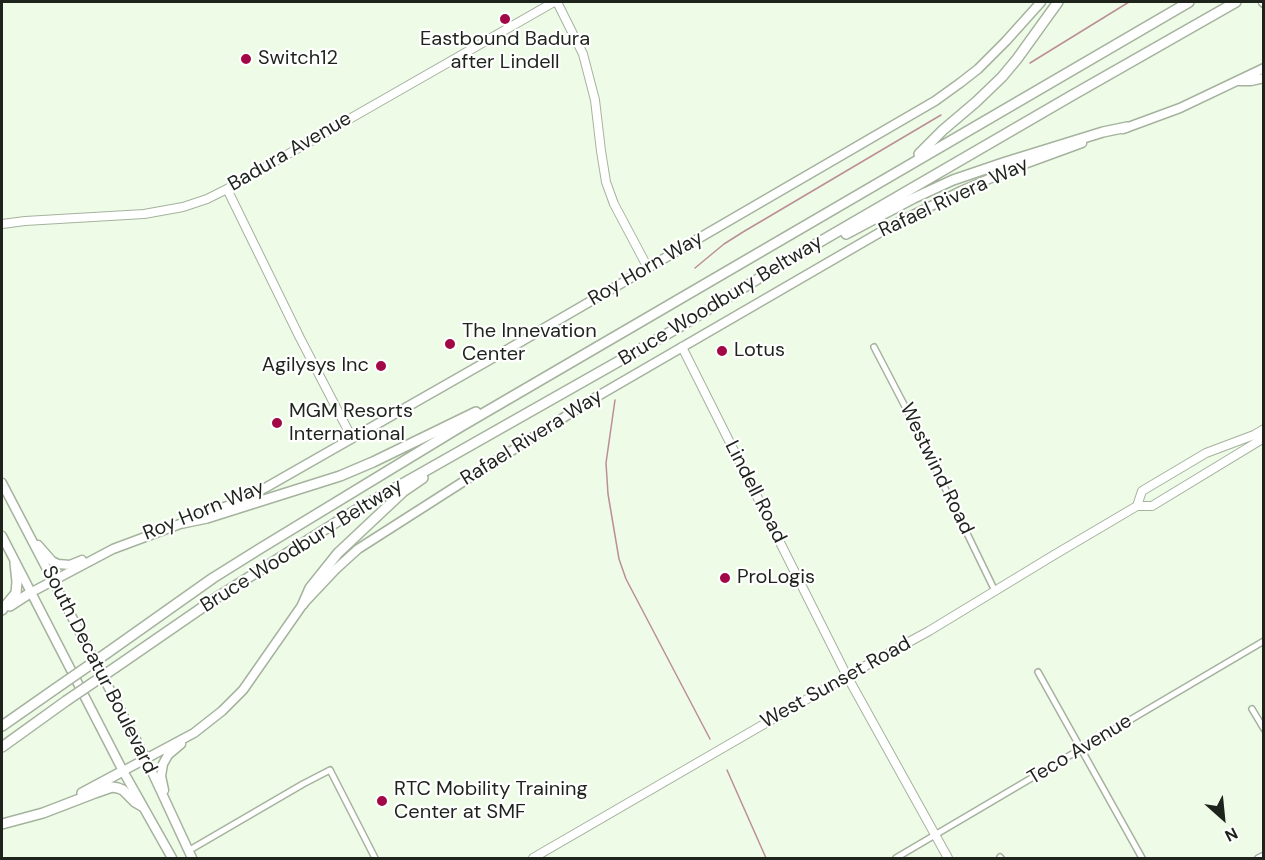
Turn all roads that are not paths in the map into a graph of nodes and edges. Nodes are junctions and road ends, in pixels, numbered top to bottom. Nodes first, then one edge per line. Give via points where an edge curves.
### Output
1 (555, 2) edge
2 (1041, 2) edge
3 (1058, 2) edge
4 (1189, 2) edge
5 (1236, 2) edge
6 (1263, 68) edge
7 (1263, 78) edge
8 (1234, 82) junction
9 (1127, 127) junction
10 (908, 165) junction
11 (227, 189) junction
12 (2, 224) edge
13 (792, 258) junction
14 (648, 268) junction
15 (682, 347) junction
16 (874, 347) dead end
17 (535, 384) junction
18 (1263, 429) edge
19 (352, 438) junction
20 (1263, 438) edge
21 (456, 453) junction
22 (2, 483) edge
23 (1137, 506) junction
24 (183, 523) junction
25 (26, 530) junction
26 (2, 536) edge
27 (113, 549) junction
28 (15, 563) junction
29 (52, 581) junction
30 (995, 591) junction
31 (30, 593) junction
32 (303, 604) junction
33 (2, 611) edge
34 (1263, 641) edge
35 (1038, 672) dead end
36 (846, 676) junction
37 (1252, 710) dead end
38 (2, 726) edge
39 (1263, 729) edge
40 (194, 733) junction
41 (2, 747) edge
42 (1081, 749) junction
43 (146, 759) junction
44 (123, 771) junction
45 (62, 805) junction
46 (167, 805) junction
47 (142, 806) junction
48 (2, 824) edge
49 (935, 836) junction
50 (190, 855) edge
51 (1263, 855) edge
52 (172, 858) edge
53 (375, 858) edge
54 (533, 858) edge
55 (896, 858) edge
56 (948, 858) edge
57 (1142, 858) edge
58 (1258, 858) edge

1 - 11 main road, Badura Avenue
1 - 14 main road via 583,54 595,100 606,182
2 - 14 main road, Roy Horn Way via 978,69 935,101
3 - 10 highway via 1002,76
4 - 10 highway, Bruce Woodbury Beltway
5 - 13 highway, Bruce Woodbury Beltway
6 - 8 main road, Rafael Rivera Way
7 - 8 main road
8 - 9 main road, Rafael Rivera Way via 1180,108
9 - 13 highway via 953,180 818,249
9 - 15 main road, Rafael Rivera Way via 961,190
10 - 17 highway, Bruce Woodbury Beltway
11 - 12 main road, Badura Avenue via 183,207 144,214
11 - 19 main road
13 - 21 highway, Bruce Woodbury Beltway via 681,326
14 - 19 main road, Roy Horn Way
15 - 32 main road, Rafael Rivera Way via 556,422 358,549
15 - 36 main road, Lindell Road
16 - 30 street, Westwind Road
17 - 24 highway via 340,476
17 - 38 highway, Bruce Woodbury Beltway, bridge via 213,578
18 - 23 main road, West Sunset Road via 1206,453 1142,491
19 - 24 main road, Roy Horn Way via 238,502
20 - 23 main road, West Sunset Road via 1152,506
21 - 32 highway via 405,491 338,553 310,588
21 - 41 highway, Bruce Woodbury Beltway, bridge via 219,596
22 - 25 main road, South Decatur Boulevard
23 - 30 main road, West Sunset Road
24 - 27 main road, Roy Horn Way
25 - 27 main road via 52,561 61,565
25 - 29 main road, South Decatur Boulevard
26 - 28 main road, South Decatur Boulevard
27 - 29 main road, Roy Horn Way
28 - 31 main road, South Decatur Boulevard
28 - 33 highway via 16,593
29 - 31 main road, Roy Horn Way
29 - 43 main road, South Decatur Boulevard
30 - 36 main road, West Sunset Road
31 - 33 highway
31 - 44 main road, South Decatur Boulevard
32 - 40 main road, Rafael Rivera Way via 243,690
34 - 42 street, Teco Avenue
35 - 42 street
36 - 49 main road, Lindell Road
36 - 54 main road, West Sunset Road
37 - 39 street
40 - 43 main road, Rafael Rivera Way
40 - 46 main road via 163,764
42 - 49 street, Teco Avenue
42 - 57 street
43 - 44 main road, Rafael Rivera Way
43 - 46 main road, South Decatur Boulevard
44 - 45 highway
44 - 47 main road, South Decatur Boulevard
45 - 47 highway via 116,787
45 - 48 highway
46 - 50 main road, South Decatur Boulevard
47 - 52 main road, South Decatur Boulevard
49 - 55 street, Teco Avenue
49 - 56 main road, Lindell Road
50 - 53 street via 330,770
51 - 58 street

